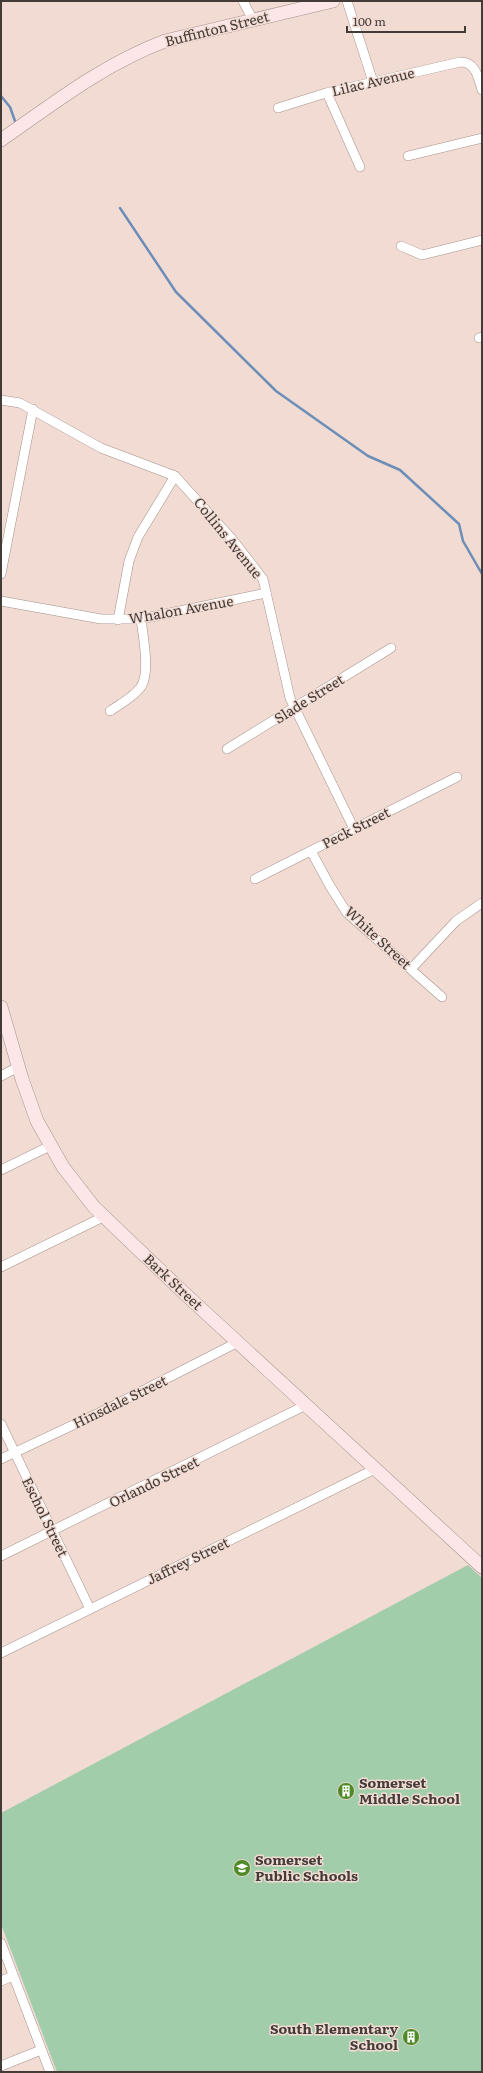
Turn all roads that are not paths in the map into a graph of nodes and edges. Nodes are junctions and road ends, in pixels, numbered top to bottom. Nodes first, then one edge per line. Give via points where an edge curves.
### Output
1 (243, 1) edge
2 (333, 1) edge
3 (347, 1) edge
4 (253, 20) junction
5 (373, 82) junction
6 (482, 90) edge
7 (327, 93) junction
8 (278, 108) dead end
9 (482, 138) edge
10 (1, 140) edge
11 (408, 156) dead end
12 (360, 167) dead end
13 (482, 240) edge
14 (401, 246) dead end
15 (1, 400) edge
16 (33, 409) junction
17 (176, 476) junction
18 (1, 574) edge
19 (266, 593) junction
20 (1, 601) edge
21 (141, 619) junction
22 (118, 620) junction
23 (391, 648) dead end
24 (294, 708) junction
25 (110, 711) dead end
26 (227, 749) dead end
27 (457, 777) dead end
28 (354, 829) junction
29 (311, 851) junction
30 (255, 879) dead end
31 (482, 903) edge
32 (411, 968) junction
33 (442, 997) dead end
34 (1, 1007) edge
35 (18, 1067) junction
36 (1, 1076) edge
37 (50, 1146) junction
38 (1, 1170) edge
39 (103, 1217) junction
40 (1, 1267) edge
41 (238, 1342) junction
42 (306, 1405) junction
43 (1, 1424) edge
44 (15, 1452) junction
45 (1, 1459) edge
46 (375, 1469) junction
47 (52, 1531) junction
48 (1, 1556) edge
49 (482, 1568) edge
50 (90, 1609) junction
51 (1, 1653) edge
52 (1, 1943) edge
53 (13, 1976) junction
54 (1, 1981) edge
55 (41, 2050) junction
56 (1, 2066) edge
57 (50, 2072) edge

1 - 4 street
2 - 4 main road, Buffinton Street
3 - 5 street
4 - 10 main road, Buffinton Street via 165,41 133,53 80,84
5 - 6 street, Lilac Avenue via 460,62 468,63 475,69
5 - 7 street, Lilac Avenue
7 - 8 street, Lilac Avenue
7 - 12 street
9 - 11 street
13 - 14 street via 422,255
15 - 16 street, Collins Avenue via 20,403
16 - 17 street, Collins Avenue via 102,448
16 - 18 street
17 - 19 street, Collins Avenue via 256,569 263,579
17 - 22 street via 138,537 129,561
19 - 21 street, Whalon Avenue
19 - 24 street, Collins Avenue
20 - 22 street, Whalon Avenue
21 - 22 street, Whalon Avenue
21 - 25 street via 145,678 141,688
23 - 24 street, Slade Street
24 - 26 street, Slade Street
24 - 28 street, Collins Avenue
27 - 28 street, Peck Street
28 - 29 street, Peck Street
29 - 30 street, Peck Street
29 - 32 street, White Street via 347,913
31 - 32 street via 456,920
32 - 33 street, White Street
34 - 35 main road, Bark Street
35 - 36 street
35 - 37 main road, Bark Street via 37,1121
37 - 38 street
37 - 39 main road, Bark Street via 78,1188
39 - 40 street
39 - 41 main road, Bark Street
41 - 42 main road, Bark Street
41 - 44 street, Hinsdale Street via 109,1408
42 - 46 main road, Bark Street
42 - 47 street, Orlando Street
43 - 44 street, Eschol Street
44 - 45 street, Hinsdale Street
44 - 47 street, Eschol Street
46 - 49 main road, Bark Street
46 - 50 street, Jaffrey Street
47 - 48 street, Orlando Street
47 - 50 street, Eschol Street
50 - 51 street, Jaffrey Street
52 - 53 street
53 - 54 street
53 - 55 street
55 - 56 street
55 - 57 street

